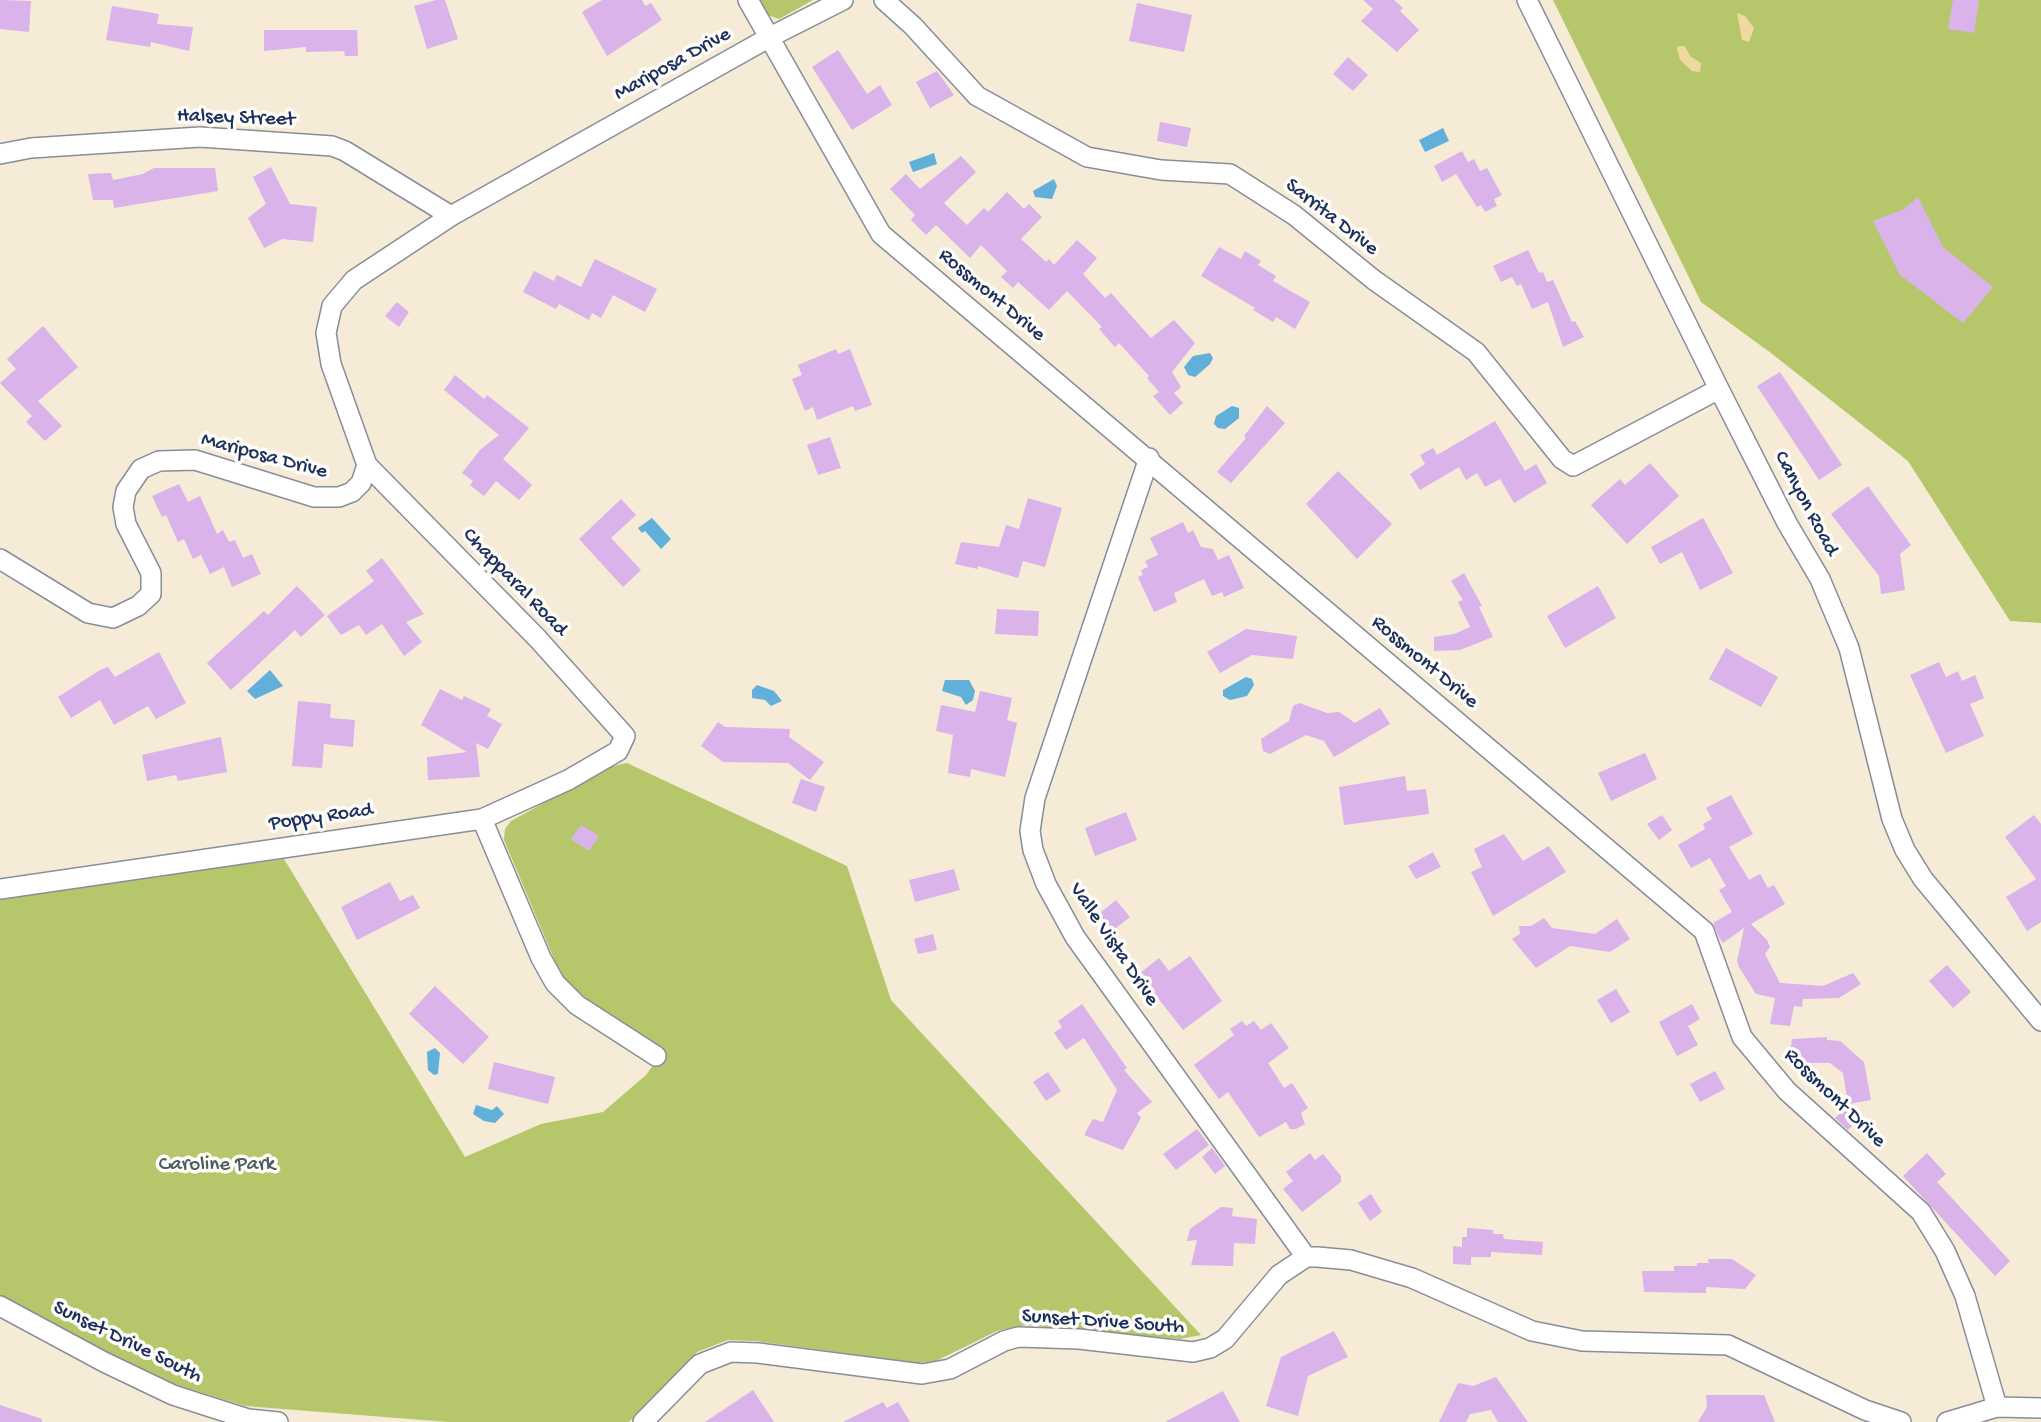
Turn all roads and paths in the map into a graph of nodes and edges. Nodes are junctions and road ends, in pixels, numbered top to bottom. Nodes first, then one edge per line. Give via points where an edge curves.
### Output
1 (748, 0) edge
2 (843, 0) edge
3 (884, 0) edge
4 (1527, 0) edge
5 (770, 37) junction
6 (0, 155) edge
7 (451, 216) junction
8 (1719, 389) junction
9 (1149, 458) junction
10 (367, 465) junction
11 (0, 559) edge
12 (625, 736) joint
13 (482, 819) junction
14 (0, 888) edge
15 (2041, 1021) edge
16 (656, 1056) dead end
17 (1306, 1257) junction
18 (0, 1306) edge
19 (1997, 1407) junction
20 (2041, 1408) edge
21 (278, 1422) edge
22 (643, 1422) edge
23 (1901, 1422) edge
24 (1947, 1422) edge

1 - 5 street, Rossmont Drive
2 - 5 street
3 - 8 street, Sarrita Drive via 976,96 1087,157 1161,170 1230,174 1294,215 1374,280 1476,352 1562,459 1573,466
4 - 8 street, Canyon Road
5 - 7 street, Mariposa Drive
5 - 9 street, Rossmont Drive via 881,234
6 - 7 street, Halsey Street via 31,148 200,137 332,146
7 - 10 street, Mariposa Drive via 354,280 332,306 326,333 331,364
8 - 15 street, Canyon Road via 1819,579 1849,648 1892,819 1905,850 1923,879
9 - 17 street, Valle Vista Drive via 1035,798 1032,850 1075,937
9 - 19 street, Rossmont Drive via 1704,931 1742,1037 1787,1091 1921,1212 1965,1296
10 - 11 street, Mariposa Drive via 352,492 326,498 195,460 159,461 141,469 125,491 123,507 126,524 151,573 151,594 113,618 88,613
10 - 12 street, Chapparal Road via 538,639
12 - 13 street, Poppy Road via 618,751 602,762
13 - 14 street, Poppy Road
13 - 16 street via 555,983 577,1005
17 - 22 street, Sunset Drive South via 1279,1275 1225,1339 1210,1348 1193,1352 1018,1337 950,1369 922,1374 732,1352 700,1364
17 - 23 street via 1351,1260 1412,1278 1532,1331 1582,1341 1728,1345 1865,1410
18 - 21 street, Sunset Drive South via 173,1395 248,1419
19 - 20 street
19 - 24 street

